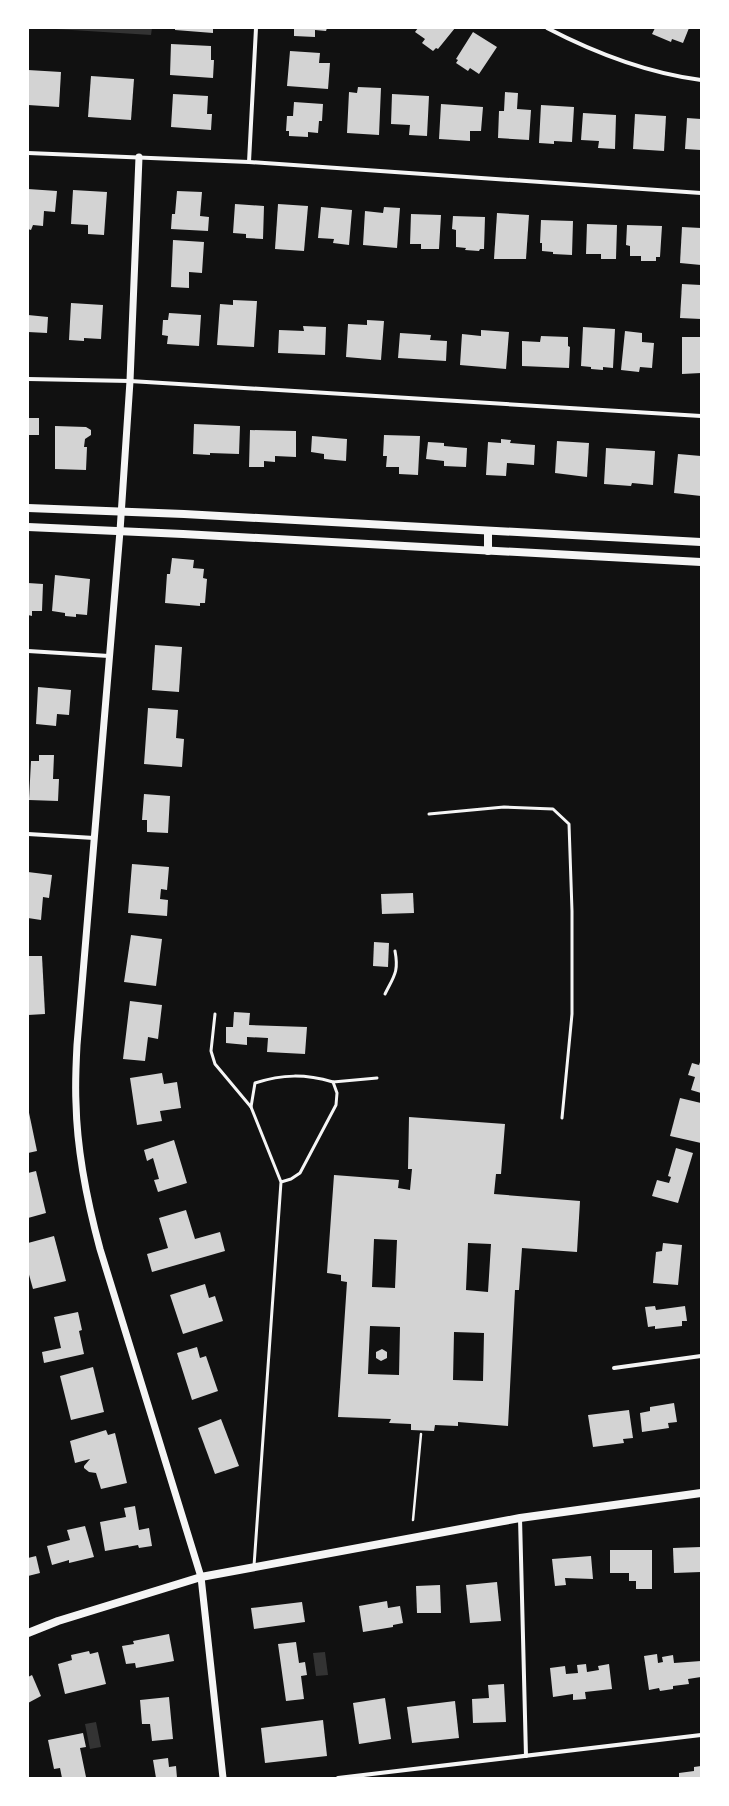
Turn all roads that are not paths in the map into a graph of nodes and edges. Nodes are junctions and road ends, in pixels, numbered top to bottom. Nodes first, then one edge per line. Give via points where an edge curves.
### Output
1 (256, 28) edge
2 (547, 28) edge
3 (701, 80) edge
4 (28, 153) edge
5 (139, 157) junction
6 (249, 162) junction
7 (701, 193) edge
8 (28, 379) edge
9 (130, 381) junction
10 (701, 416) edge
11 (28, 508) edge
12 (121, 512) junction
13 (28, 528) edge
14 (120, 531) junction
15 (488, 531) junction
16 (701, 542) edge
17 (488, 551) junction
18 (701, 562) edge
19 (28, 651) edge
20 (109, 656) junction
21 (429, 814) dead end
22 (28, 834) edge
23 (94, 838) junction
24 (395, 951) dead end
25 (385, 994) dead end
26 (215, 1014) dead end
27 (377, 1078) dead end
28 (333, 1082) junction
29 (251, 1107) junction
30 (562, 1118) dead end
31 (282, 1182) junction
32 (701, 1356) edge
33 (614, 1368) dead end
34 (701, 1493) edge
35 (520, 1518) junction
36 (254, 1568) junction
37 (201, 1577) junction
38 (28, 1633) edge
39 (701, 1735) edge
40 (526, 1756) junction
41 (223, 1778) edge
42 (338, 1778) edge

1 - 6 street
2 - 3 street via 608,56 644,69
4 - 5 street
5 - 6 street
5 - 9 street
6 - 7 street
8 - 9 street
9 - 10 street
9 - 12 street
11 - 12 main road
12 - 14 street
12 - 15 main road
13 - 14 main road
14 - 17 main road
14 - 20 street
15 - 16 main road
15 - 17 main road
17 - 18 main road
19 - 20 street
20 - 23 street
21 - 30 lane via 504,807 553,809 569,824 572,1014
22 - 23 street
23 - 37 street via 76,1045 76,1104 81,1162 100,1249
24 - 25 lane via 398,964 396,973
26 - 29 lane via 211,1051 215,1064
27 - 28 lane
28 - 29 lane via 316,1077 293,1076 255,1083
28 - 31 lane via 337,1093 336,1105 300,1174
29 - 31 lane
31 - 36 lane
32 - 33 street
34 - 35 main road
35 - 36 main road
35 - 40 street
36 - 37 main road
37 - 38 main road via 58,1621
37 - 41 street
39 - 40 street
40 - 42 street

